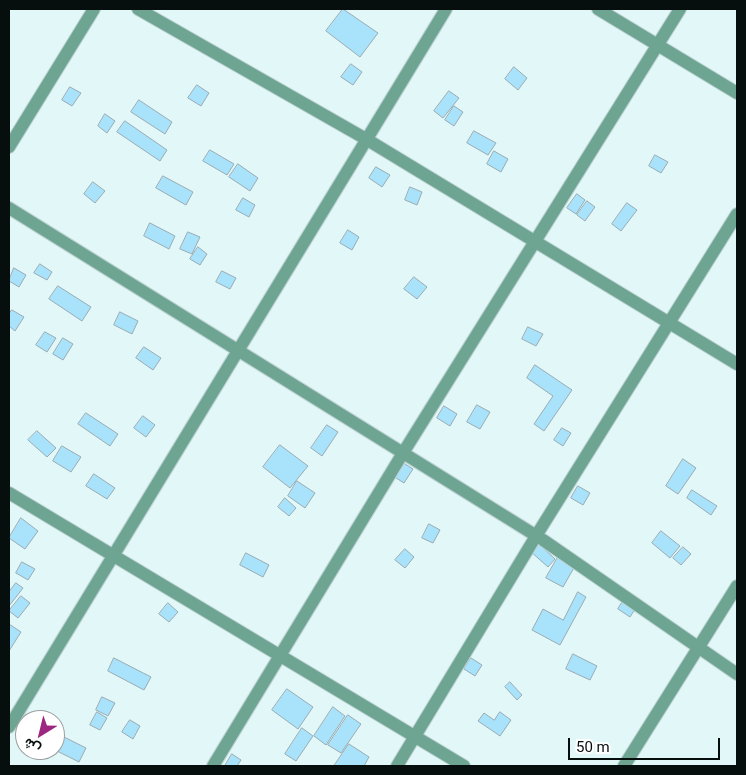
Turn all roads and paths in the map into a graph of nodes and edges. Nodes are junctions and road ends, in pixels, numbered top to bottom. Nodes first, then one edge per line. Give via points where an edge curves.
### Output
1 (94, 9) edge
2 (138, 9) edge
3 (446, 9) edge
4 (598, 9) edge
5 (680, 9) edge
6 (658, 45) junction
7 (737, 93) edge
8 (366, 139) junction
9 (9, 147) edge
10 (9, 208) edge
11 (737, 214) edge
12 (535, 241) junction
13 (669, 323) junction
14 (238, 351) junction
15 (737, 364) edge
16 (403, 453) junction
17 (9, 493) edge
18 (536, 536) junction
19 (114, 556) junction
20 (737, 586) edge
21 (698, 647) junction
22 (281, 657) junction
23 (737, 674) edge
24 (9, 727) edge
25 (415, 737) junction
26 (213, 766) edge
27 (397, 766) edge
28 (464, 766) edge
29 (624, 766) edge

1 - 9 street
2 - 8 street
3 - 8 street
4 - 6 street
5 - 6 street
6 - 7 street
6 - 12 street
8 - 12 street
8 - 14 street
10 - 14 street
11 - 13 street
12 - 13 street
12 - 16 street
13 - 15 street
13 - 18 street
14 - 16 street
14 - 19 street
16 - 18 street
16 - 22 street
17 - 19 street
18 - 21 street
18 - 25 street
19 - 22 street
19 - 24 street
20 - 21 street
21 - 23 street
21 - 29 street
22 - 25 street
22 - 26 street
25 - 27 street
25 - 28 street

